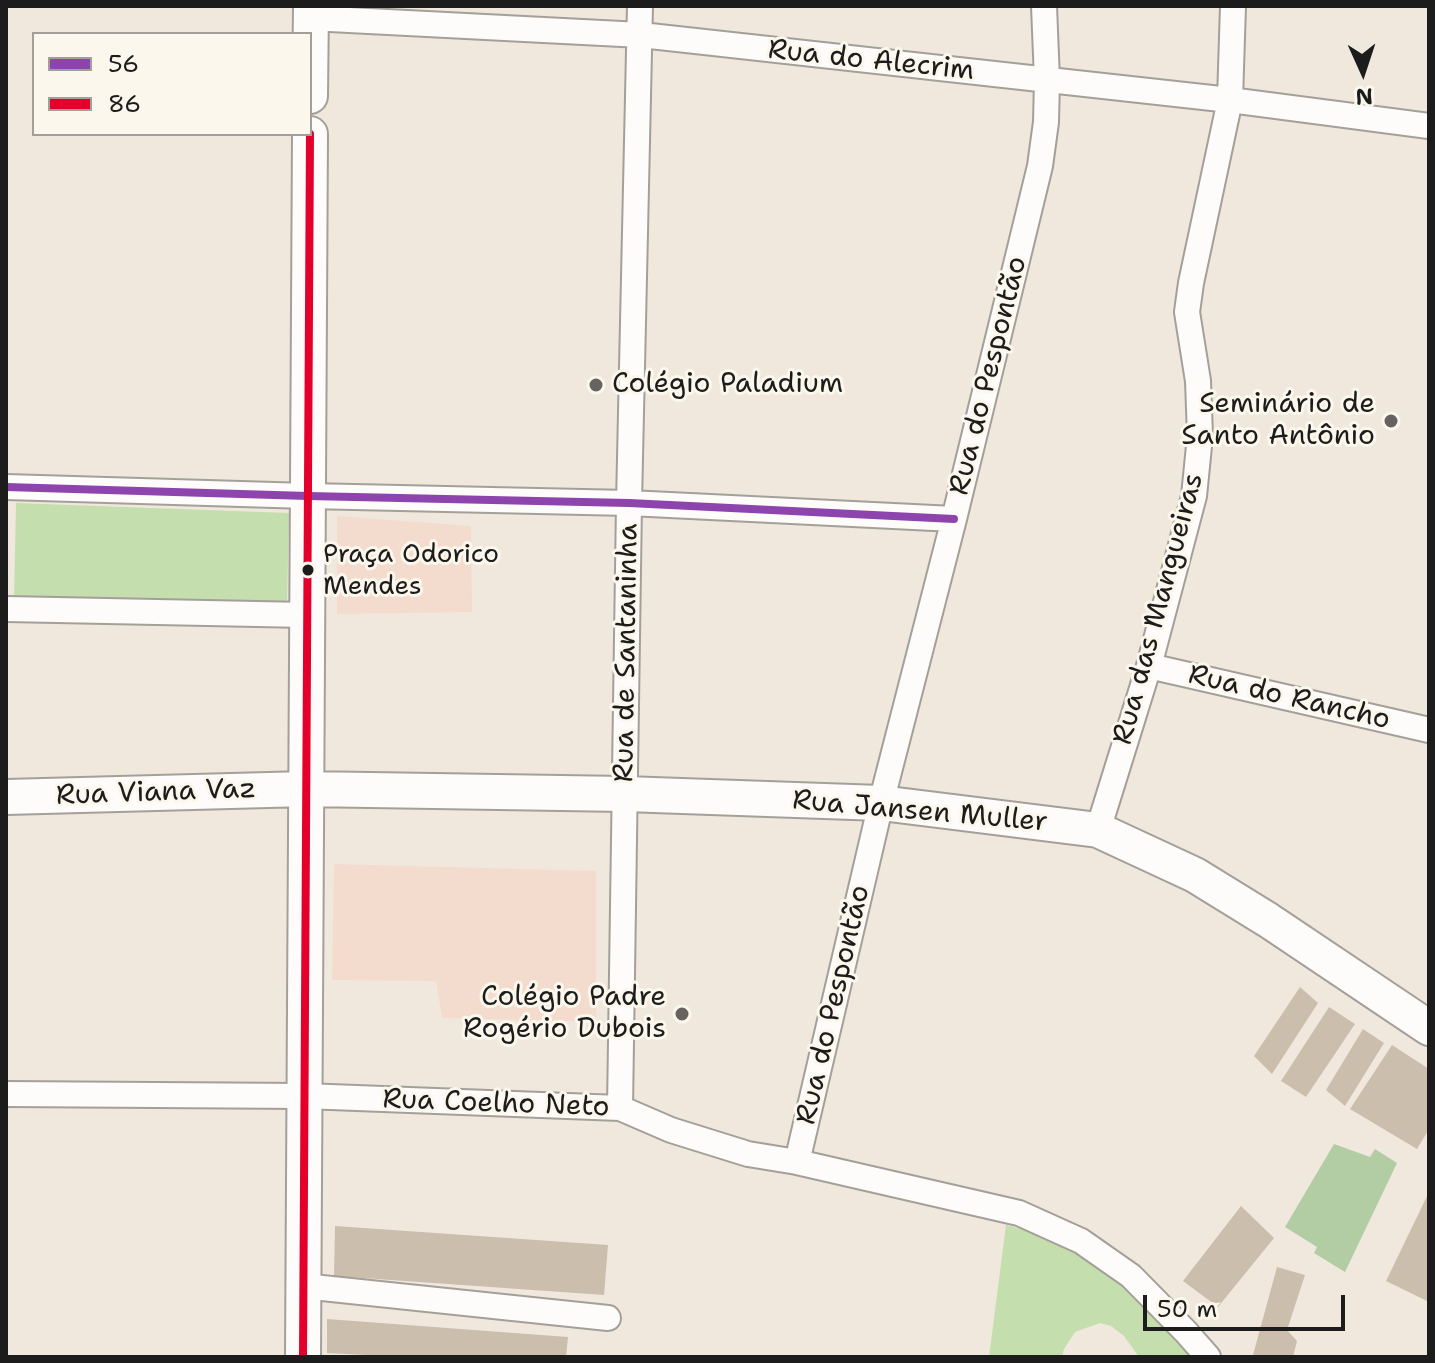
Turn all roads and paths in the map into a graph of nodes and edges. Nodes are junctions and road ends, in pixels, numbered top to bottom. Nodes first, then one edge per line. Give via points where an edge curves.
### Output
1 (640, 6) edge
2 (1044, 6) edge
3 (1233, 6) edge
4 (310, 12) edge
5 (641, 35) junction
6 (1047, 80) junction
7 (1230, 100) junction
8 (1429, 126) edge
9 (310, 136) edge
10 (6, 487) edge
11 (308, 496) junction
12 (629, 503) junction
13 (954, 519) junction
14 (6, 609) edge
15 (307, 615) junction
16 (1149, 666) junction
17 (1429, 730) edge
18 (306, 789) junction
19 (625, 794) junction
20 (6, 797) edge
21 (881, 803) junction
22 (1098, 830) junction
23 (1429, 1028) edge
24 (6, 1094) edge
25 (304, 1096) junction
26 (620, 1108) junction
27 (797, 1162) junction
28 (303, 1286) junction
29 (608, 1318) dead end
30 (303, 1357) edge
31 (1208, 1357) edge

1 - 5 street, Rua de Santaninha
2 - 6 street, Rua do Pespontão
3 - 7 street, Rua das Mangueiras
4 - 5 street, Rua do Alecrim
5 - 6 street, Rua do Alecrim
5 - 12 street, Rua de Santaninha
6 - 7 street, Rua do Alecrim
6 - 13 street, Rua do Pespontão via 1040,166
7 - 8 street, Rua do Alecrim
7 - 16 street, Rua das Mangueiras via 1187,312 1198,381 1194,496
9 - 11 street
10 - 11 street
11 - 12 street
11 - 15 street
12 - 13 street
12 - 19 street, Rua de Santaninha
13 - 21 street, Rua do Pespontão
14 - 15 street
15 - 18 street
16 - 17 street, Rua do Rancho
16 - 22 street, Rua das Mangueiras
18 - 19 street, Rua Jansen Muller
18 - 20 street, Rua Viana Vaz
18 - 25 street
19 - 21 street, Rua Jansen Muller
19 - 26 street, Rua de Santaninha
21 - 22 street, Rua Jansen Muller
21 - 27 street, Rua do Pespontão
22 - 23 street, Rua Jansen Muller via 1195,875
24 - 25 street, Rua Coelho Neto
25 - 26 street, Rua Coelho Neto
25 - 28 street
26 - 27 street, Rua Coelho Neto via 711,1144
27 - 31 street, Rua Coelho Neto via 1019,1213 1081,1241 1131,1276
28 - 29 street
28 - 30 street

